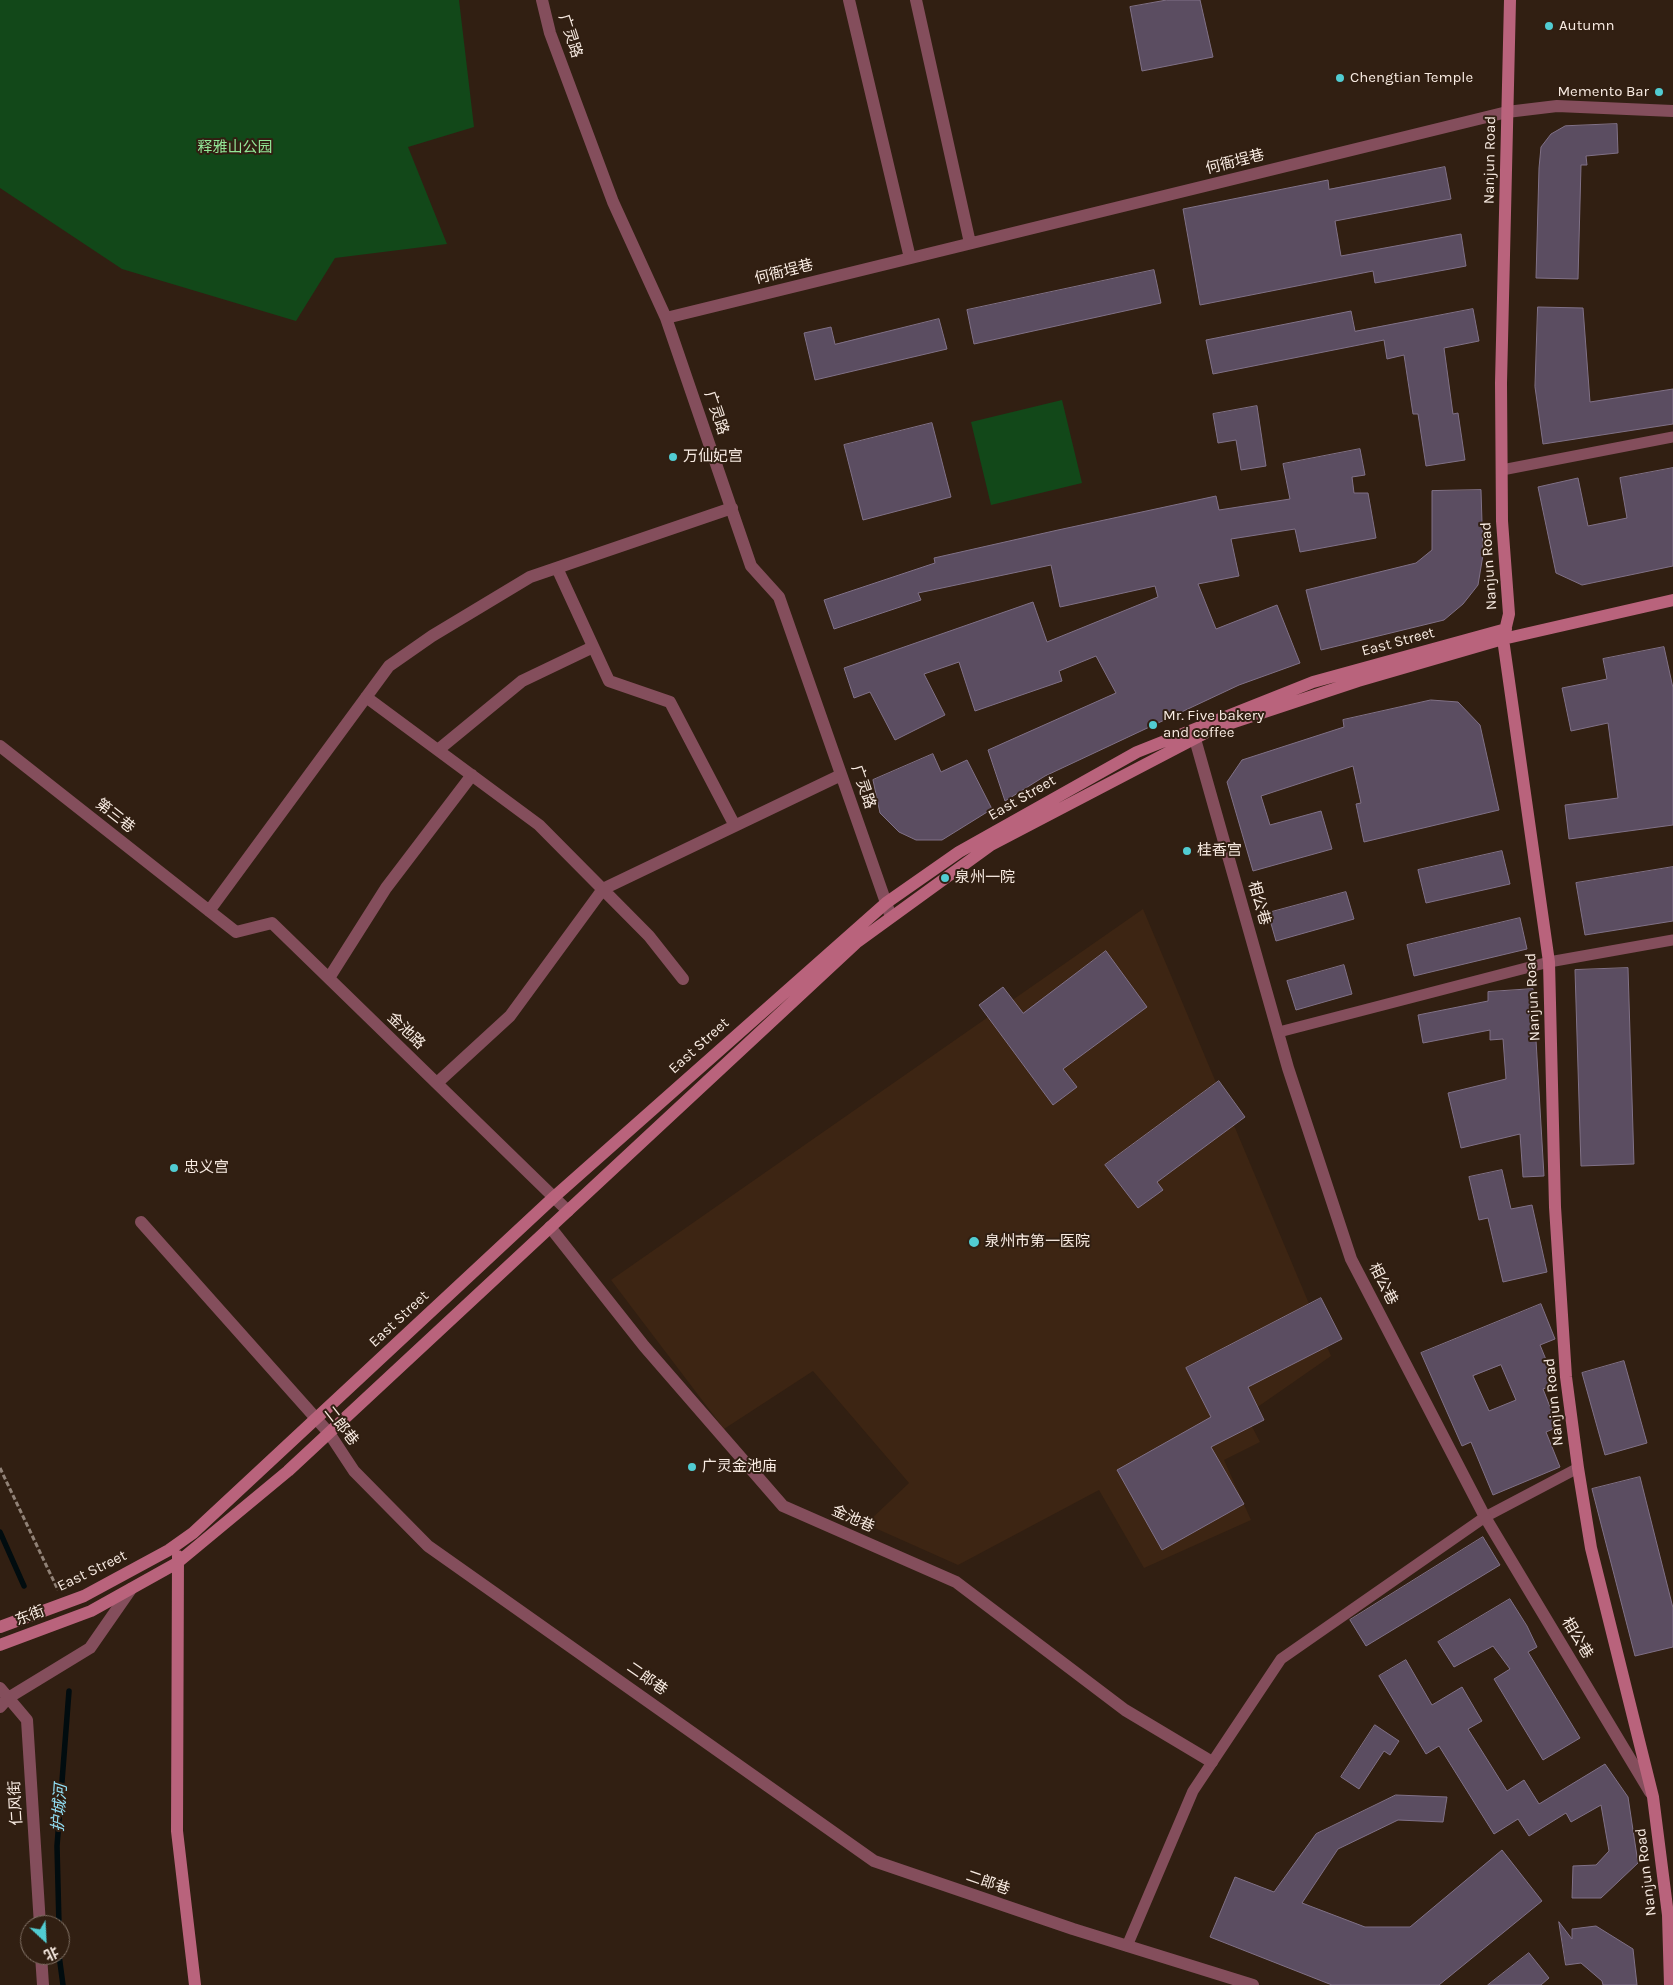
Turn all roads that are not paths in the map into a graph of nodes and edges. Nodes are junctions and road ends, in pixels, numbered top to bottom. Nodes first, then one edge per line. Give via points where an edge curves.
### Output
1 (542, 0) edge
2 (849, 0) edge
3 (916, 0) edge
4 (1510, 0) edge
5 (1673, 111) edge
6 (1508, 112) junction
7 (970, 243) junction
8 (910, 258) junction
9 (666, 318) junction
10 (1673, 437) edge
11 (1502, 470) junction
12 (732, 508) junction
13 (557, 568) junction
14 (1672, 604) edge
15 (1504, 634) junction
16 (593, 647) junction
17 (366, 697) junction
18 (1195, 739) junction
19 (0, 746) edge
20 (438, 750) junction
21 (472, 775) junction
22 (841, 775) junction
23 (735, 826) junction
24 (603, 889) junction
25 (886, 902) junction
26 (210, 911) junction
27 (891, 918) junction
28 (1673, 940) edge
29 (1549, 962) junction
30 (329, 978) junction
31 (683, 979) dead end
32 (1278, 1032) junction
33 (437, 1083) junction
34 (554, 1197) junction
35 (568, 1211) junction
36 (141, 1222) dead end
37 (550, 1227) junction
38 (315, 1419) junction
39 (329, 1433) junction
40 (1578, 1468) junction
41 (1485, 1517) junction
42 (179, 1542) junction
43 (177, 1564) junction
44 (131, 1589) junction
45 (0, 1627) edge
46 (0, 1645) edge
47 (3, 1698) edge
48 (1212, 1762) junction
49 (1653, 1797) junction
50 (39, 1915) edge
51 (1671, 1915) edge
52 (1128, 1946) junction
53 (42, 1965) edge
54 (43, 1985) edge
55 (195, 1985) edge
56 (1253, 1985) edge
57 (1670, 1985) edge

1 - 9 street, 广灵路 via 550,33 613,202
2 - 8 street
3 - 7 street
4 - 6 main road, Nanjun Road
5 - 6 street, 何衙埕巷 via 1557,106
6 - 7 street, 何衙埕巷
6 - 11 main road, Nanjun Road
7 - 8 street, 何衙埕巷
8 - 9 street, 何衙埕巷
9 - 12 street, 广灵路
10 - 11 lane
11 - 15 main road, Nanjun Road via 1509,614
12 - 13 street
12 - 22 street, 广灵路 via 751,566 779,597
13 - 16 street
13 - 17 street via 530,577 432,636 389,666
14 - 15 main road, East Street
15 - 18 main road, East Street via 1214,729
15 - 25 main road, East Street via 1313,682 1137,752 959,852
15 - 29 main road, Nanjun Road
16 - 20 street via 522,681
16 - 23 street via 608,681 670,702
17 - 20 street
17 - 26 street
18 - 27 main road, East Street via 991,845
18 - 32 street, 相公巷
19 - 26 street, 第三巷
20 - 21 street
21 - 24 street via 539,824
21 - 30 street via 386,888
22 - 23 street
22 - 25 street, 广灵路
23 - 24 street
24 - 31 street via 649,936
24 - 33 street via 510,1016
25 - 27 street, 广灵路
25 - 34 main road, East Street
26 - 30 street, 金池路 via 236,932 272,923
27 - 35 main road, East Street via 856,943
28 - 29 lane
29 - 32 lane
29 - 40 main road, Nanjun Road via 1555,1207 1566,1376
30 - 33 street, 金池路
32 - 41 street, 相公巷 via 1351,1259
33 - 34 street, 金池路
34 - 35 street, 金池路
34 - 38 main road, East Street
35 - 37 main road, East Street
36 - 38 street, 二郎巷
37 - 39 main road, East Street
37 - 48 street, 金池巷 via 644,1346 783,1506 956,1582 1125,1710
38 - 39 street, 二郎巷
38 - 42 main road, East Street via 193,1533
39 - 43 main road, East Street
39 - 52 street, 二郎巷 via 354,1471 428,1546 874,1861
40 - 41 lane
40 - 49 main road, Nanjun Road via 1596,1567
41 - 48 lane via 1281,1659
41 - 49 street, 相公巷
42 - 43 main road
42 - 45 main road, East Street via 84,1596
43 - 44 main road, 东街
43 - 55 main road via 177,1831
44 - 46 main road, 东街 via 91,1611
44 - 47 street via 90,1648
47 - 50 street, 仁风街 via 27,1720
48 - 52 lane via 1193,1791
49 - 51 main road, Nanjun Road
51 - 57 main road, Nanjun Road
52 - 56 street, 二郎巷
53 - 54 street

